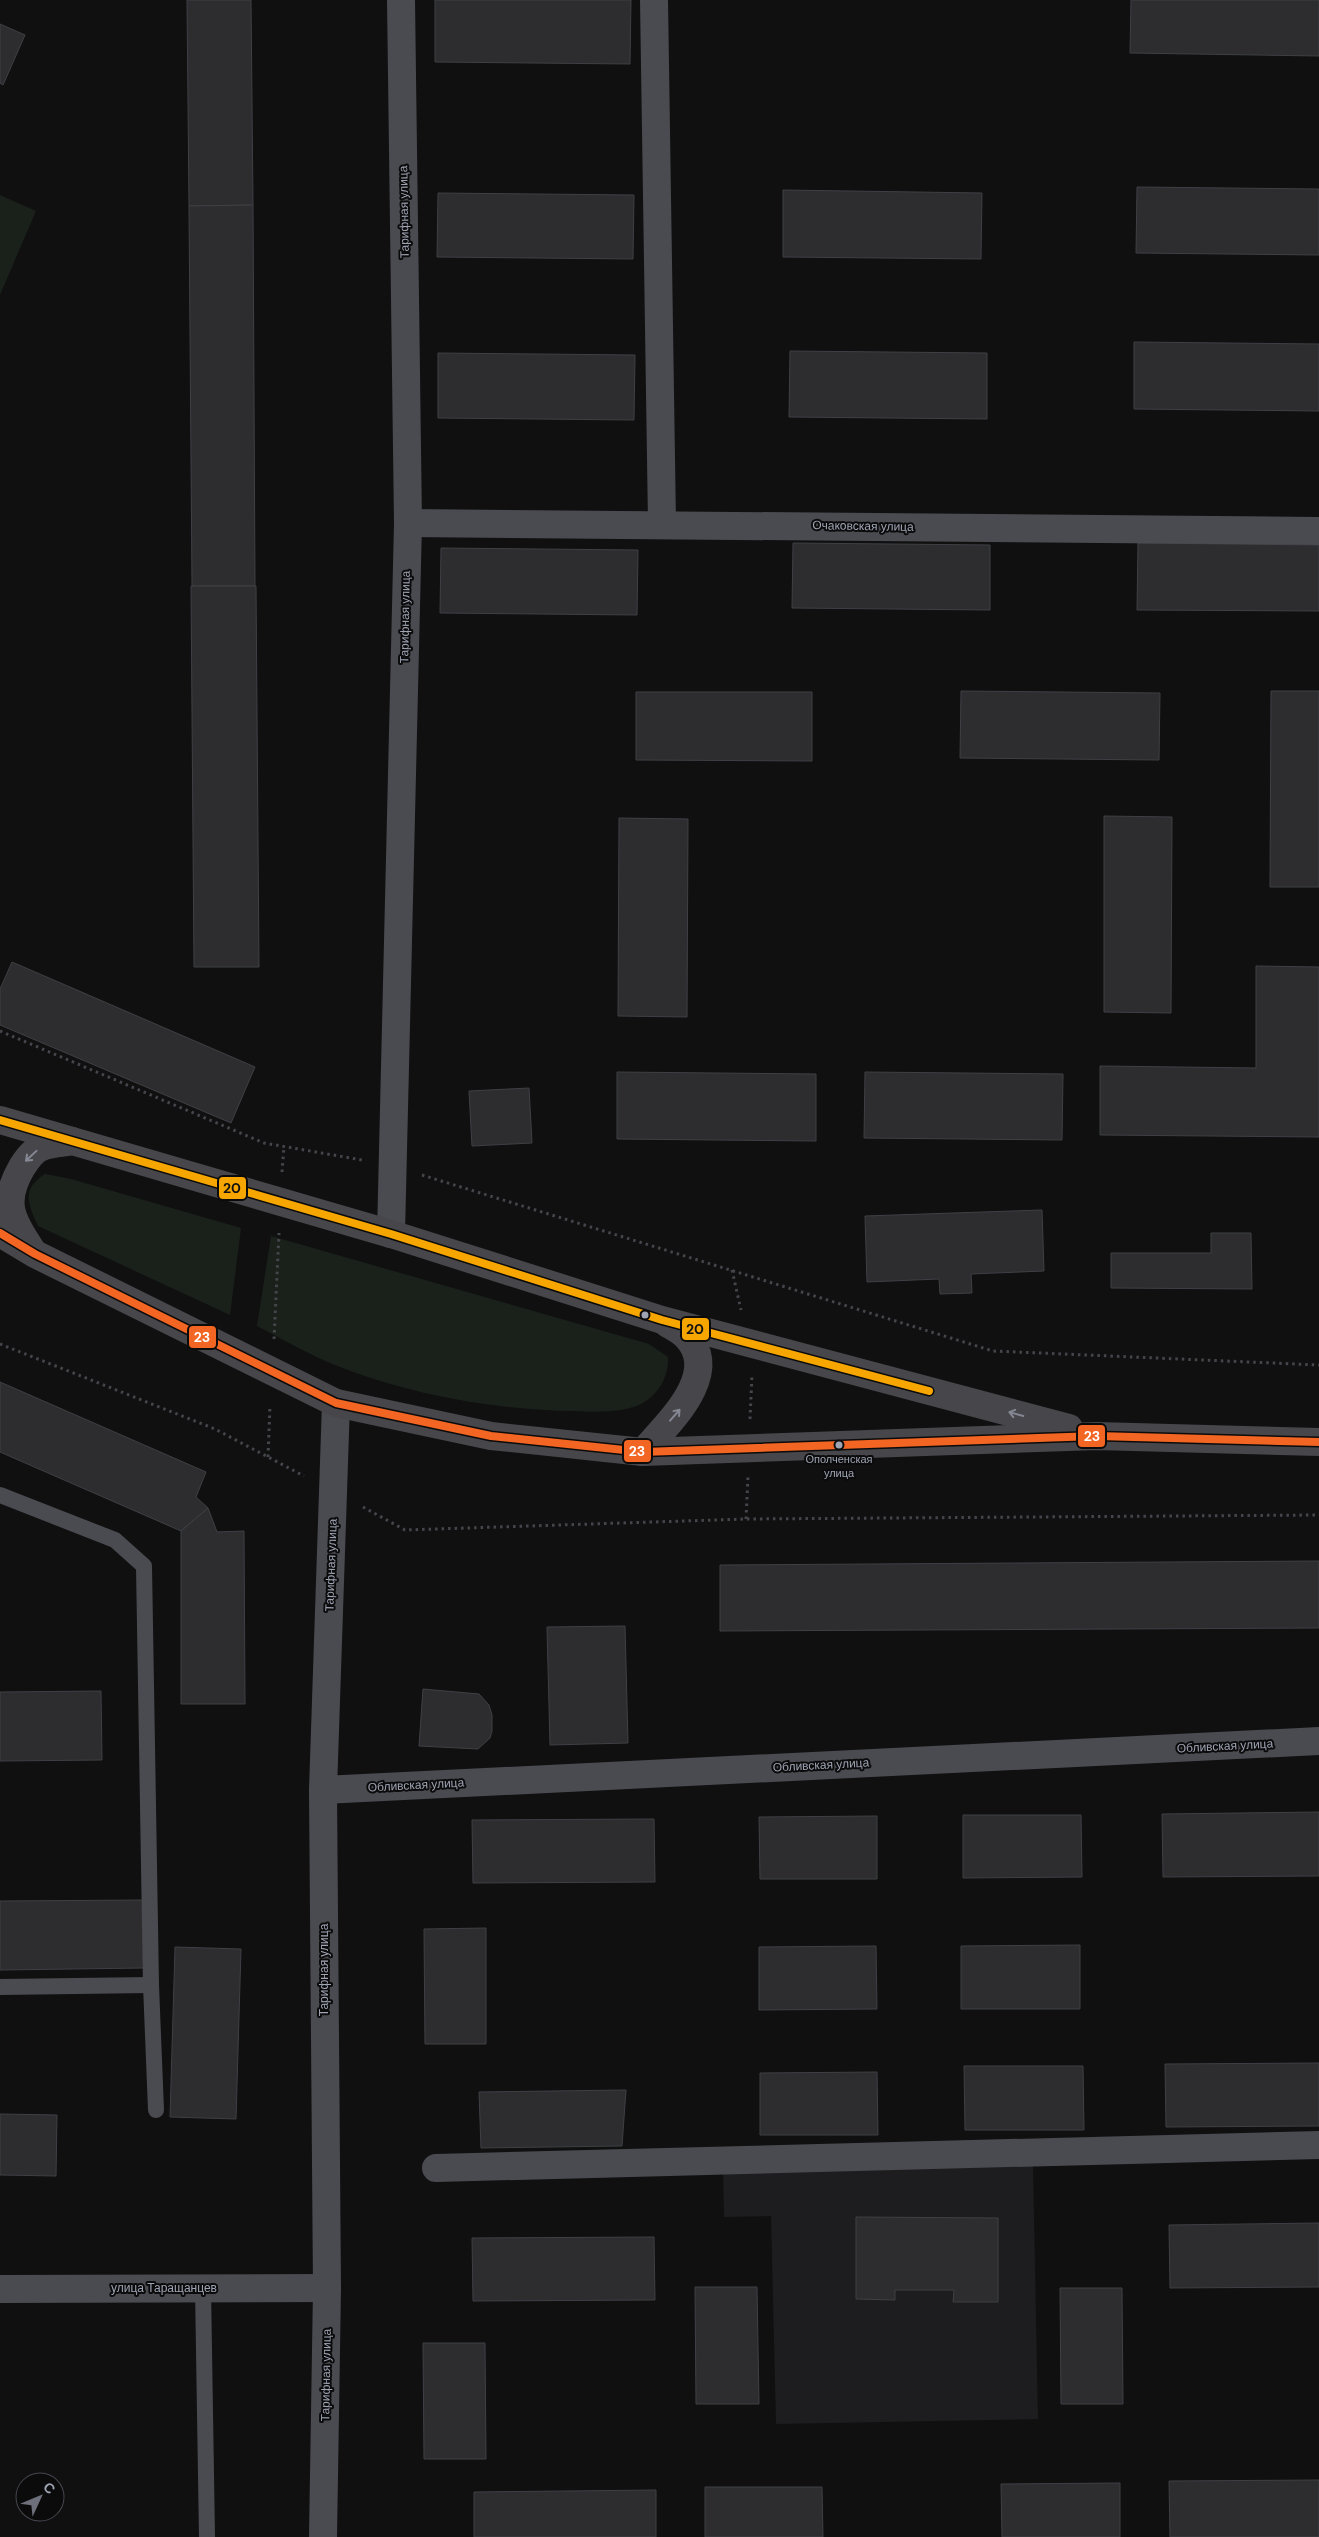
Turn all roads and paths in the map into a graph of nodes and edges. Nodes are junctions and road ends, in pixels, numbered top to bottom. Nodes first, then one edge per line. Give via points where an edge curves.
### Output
1 (401, 0) edge
2 (654, 0) edge
3 (408, 523) junction
4 (662, 524) junction
5 (1319, 531) edge
6 (0, 1031) edge
7 (0, 1120) edge
8 (76, 1141) junction
9 (284, 1146) junction
10 (393, 1166) junction
11 (281, 1201) junction
12 (0, 1232) edge
13 (391, 1234) junction
14 (35, 1254) junction
15 (732, 1270) junction
16 (662, 1320) junction
17 (749, 1343) junction
18 (0, 1344) edge
19 (1319, 1366) edge
20 (272, 1371) junction
21 (336, 1403) junction
22 (1097, 1436) junction
23 (1319, 1442) edge
24 (749, 1448) junction
25 (643, 1452) junction
26 (268, 1457) junction
27 (333, 1491) junction
28 (0, 1495) edge
29 (1319, 1515) edge
30 (746, 1519) junction
31 (1319, 1741) edge
32 (323, 1790) junction
33 (151, 1985) junction
34 (0, 1987) edge
35 (156, 2110) dead end
36 (1319, 2145) edge
37 (436, 2168) dead end
38 (203, 2288) junction
39 (327, 2288) junction
40 (0, 2289) edge
41 (207, 2537) edge
42 (323, 2537) edge

1 - 3 street, Тарифная улица
2 - 4 street
3 - 4 street, Очаковская улица
3 - 10 street, Тарифная улица
4 - 5 street, Очаковская улица
6 - 9 path via 264,1143
7 - 8 highway
8 - 11 highway
8 -> 14 highway via 43,1146 27,1158 11,1189 9,1203 15,1224
9 - 10 path
9 - 11 path
10 - 13 street, Тарифная улица
10 - 15 path
11 - 13 highway
11 - 20 path
12 - 14 highway
13 - 16 highway
14 - 20 highway
15 - 17 path
15 - 19 path via 993,1351
16 - 17 highway
25 -> 16 highway via 687,1401 699,1369 696,1352 686,1336
22 -> 17 highway
17 - 24 path via 753,1359
18 - 26 path via 216,1429
20 - 21 highway
20 - 26 path
21 - 25 highway via 491,1436
21 - 27 street, Тарифная улица
22 - 23 highway
22 - 24 highway
24 - 25 highway
24 - 30 path
26 - 27 path
27 - 30 path via 405,1530
27 - 32 street, Тарифная улица
28 - 33 lane via 115,1540 144,1566
29 - 30 path
31 - 32 street, Обливская улица
32 - 39 street, Тарифная улица
33 - 34 lane
33 - 35 lane
36 - 37 street
38 - 39 street, улица Таращанцев
38 - 40 street, улица Таращанцев
38 - 41 lane
39 - 42 street, Тарифная улица

